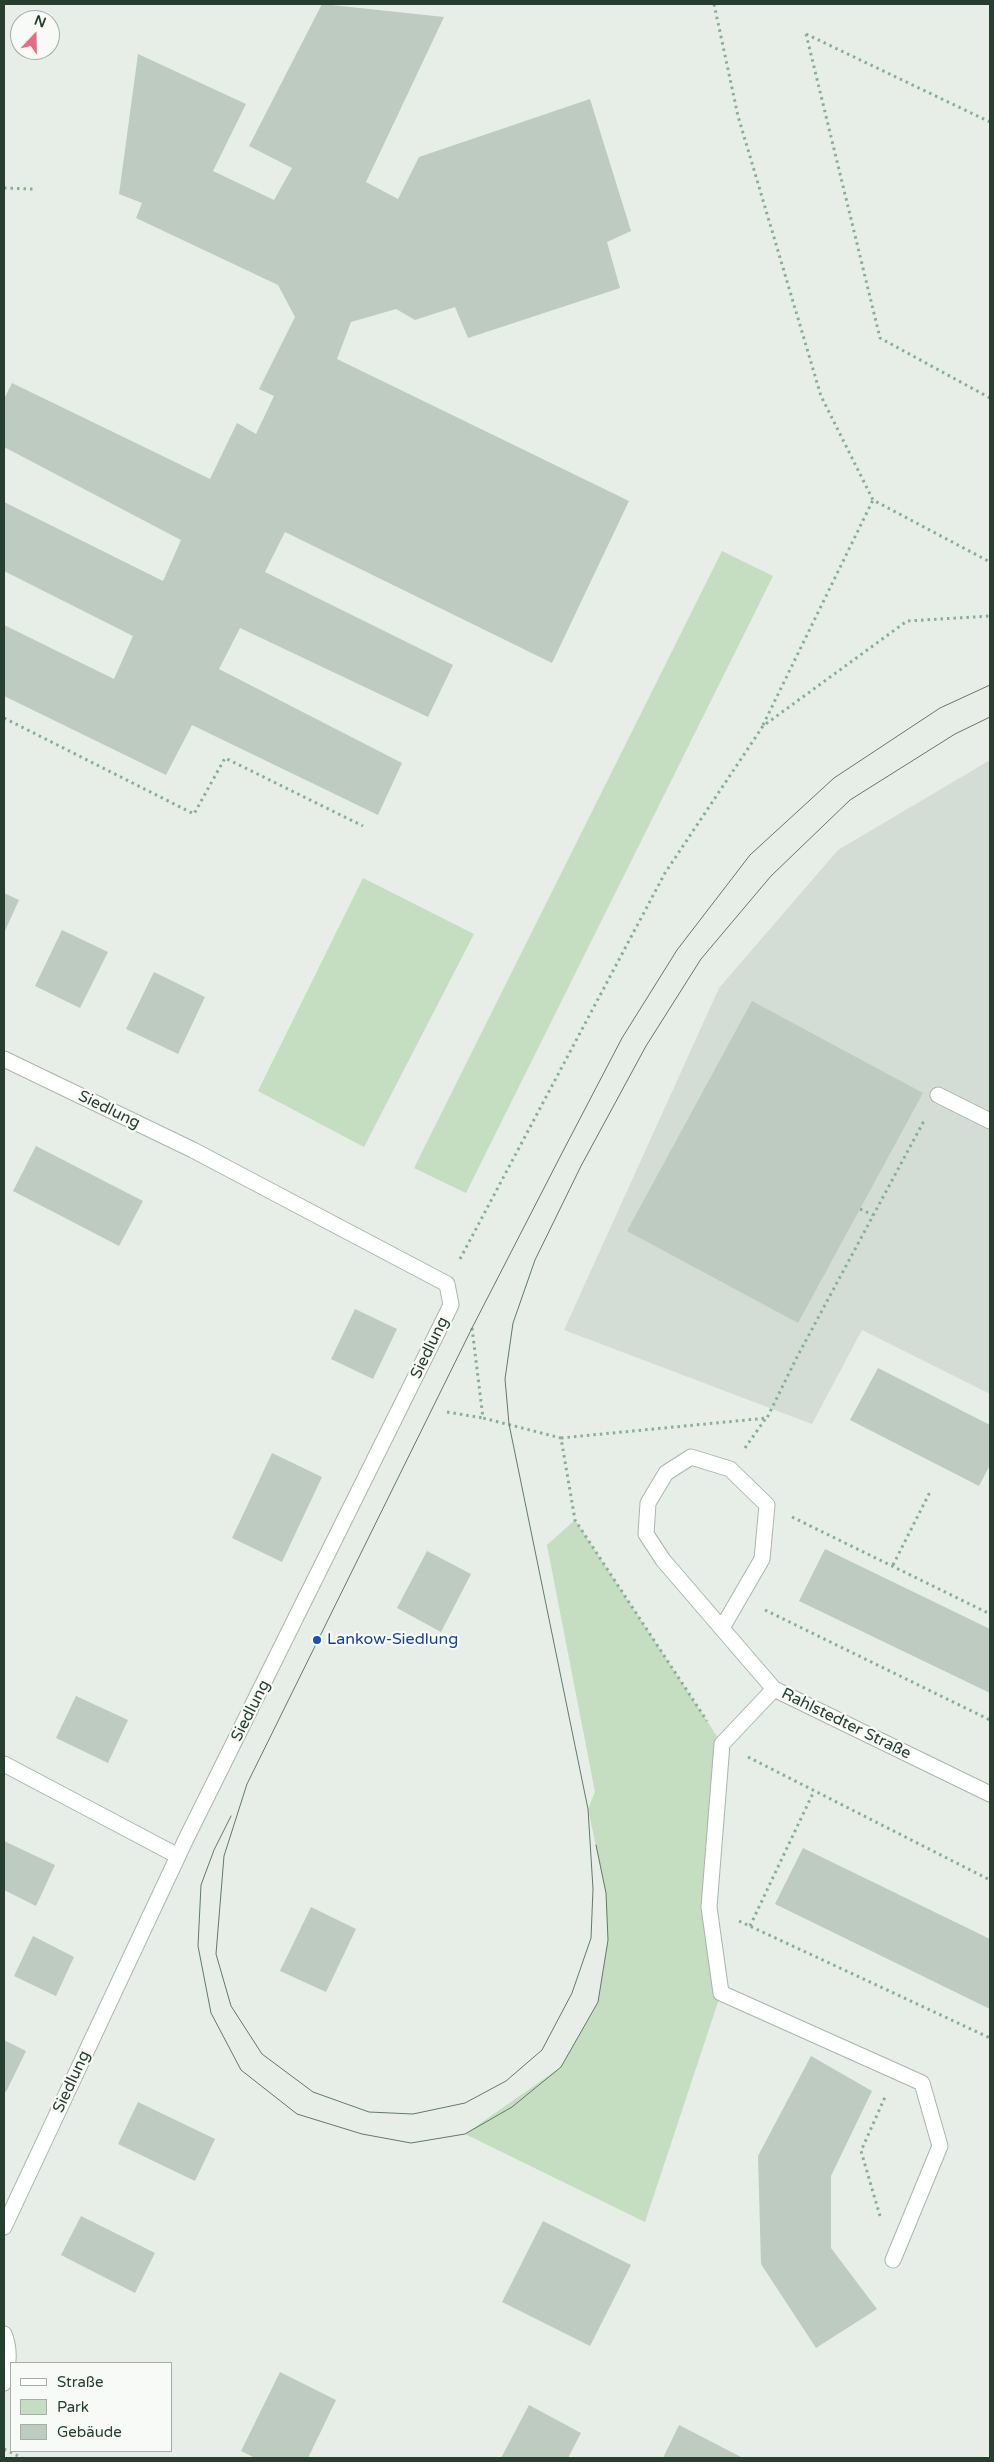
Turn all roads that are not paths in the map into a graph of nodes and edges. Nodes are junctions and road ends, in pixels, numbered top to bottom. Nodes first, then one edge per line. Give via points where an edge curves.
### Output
1 (4, 1059) edge
2 (938, 1095) road end
3 (990, 1121) edge
4 (722, 1628) junction
5 (774, 1689) junction
6 (4, 1764) edge
7 (990, 1794) edge
8 (178, 1856) junction
9 (4, 2227) edge
10 (893, 2260) road end
11 (4, 2334) edge
12 (4, 2383) edge

1 - 8 street, Siedlung via 193,1150 447,1284 451,1305
2 - 3 street
4 - 4 street, Rahlstedter Straße via 663,1560 646,1534 648,1503 666,1473 691,1457 730,1469 767,1505 762,1558
4 - 5 street, Rahlstedter Straße
5 - 7 street, Rahlstedter Straße
5 - 10 street via 722,1744 709,1907 720,1993 922,2084 940,2146
6 - 8 street
8 - 9 street, Siedlung
11 - 12 street via 9,2362

